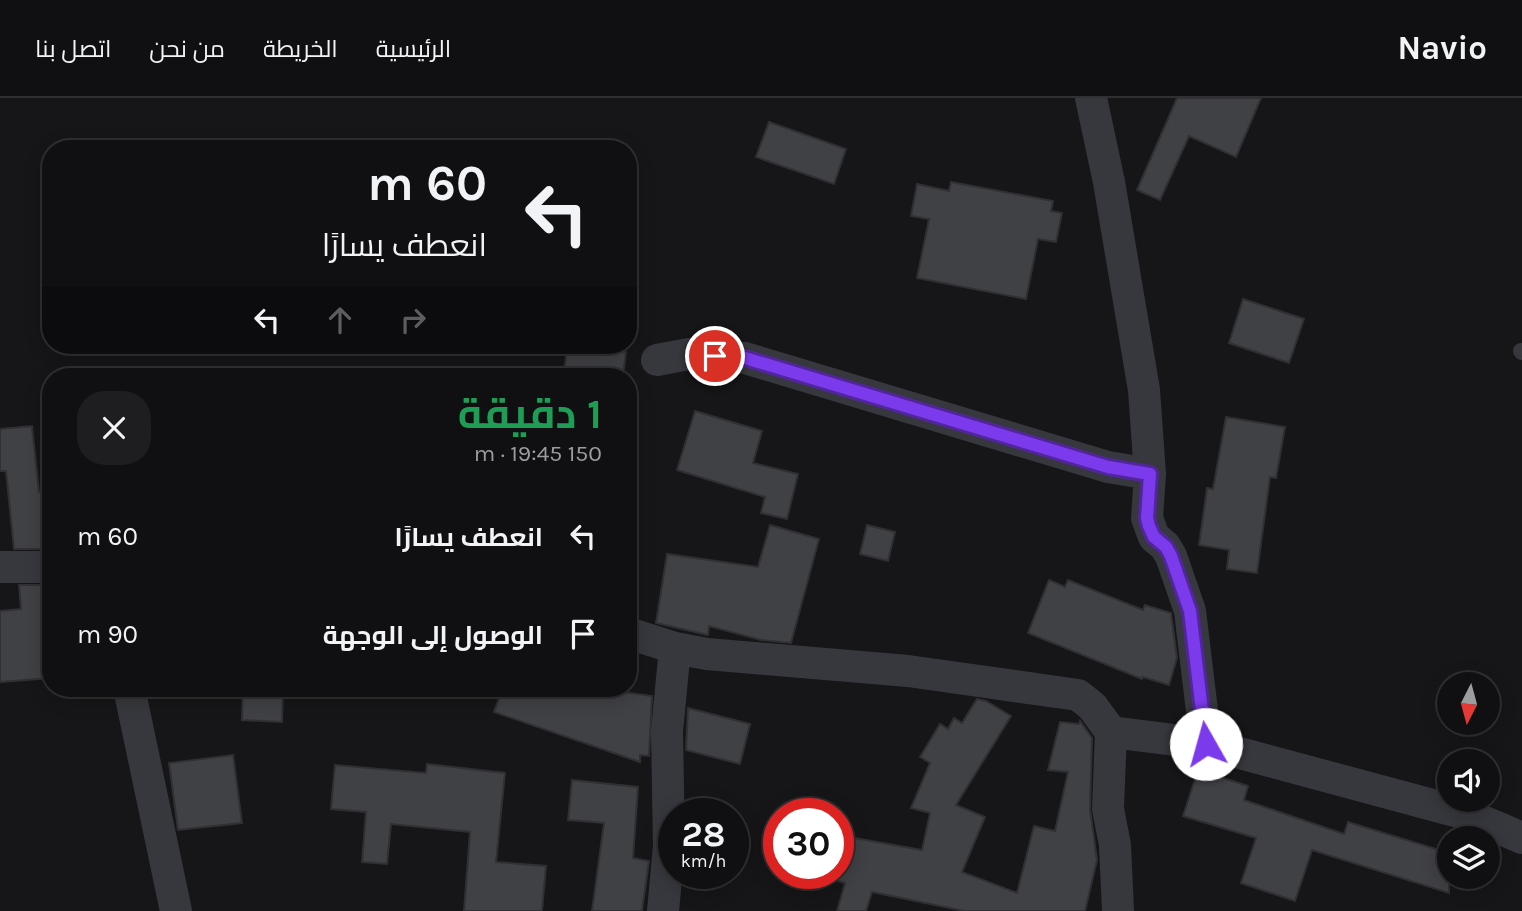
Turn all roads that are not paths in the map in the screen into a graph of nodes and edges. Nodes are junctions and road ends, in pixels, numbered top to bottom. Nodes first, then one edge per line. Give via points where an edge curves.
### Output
1 (1091, 98) edge
2 (657, 360) dead end
3 (1150, 474) junction
4 (0, 567) edge
5 (42, 567) edge
6 (637, 636) edge
7 (675, 648) junction
8 (131, 697) edge
9 (1111, 732) junction
10 (1206, 744) junction
11 (1522, 838) edge
12 (176, 911) edge
13 (663, 911) edge
14 (1118, 911) edge

1 - 3 street via 1144,390
2 - 3 street via 689,354 745,358 1108,467
3 - 10 street via 1147,518 1154,537 1171,556 1190,611
4 - 5 street
6 - 7 street
7 - 9 street via 908,671 1078,695 1093,706
7 - 13 street via 667,730 669,846
8 - 12 street
9 - 10 street
9 - 14 street via 1108,809
10 - 11 street via 1466,814

